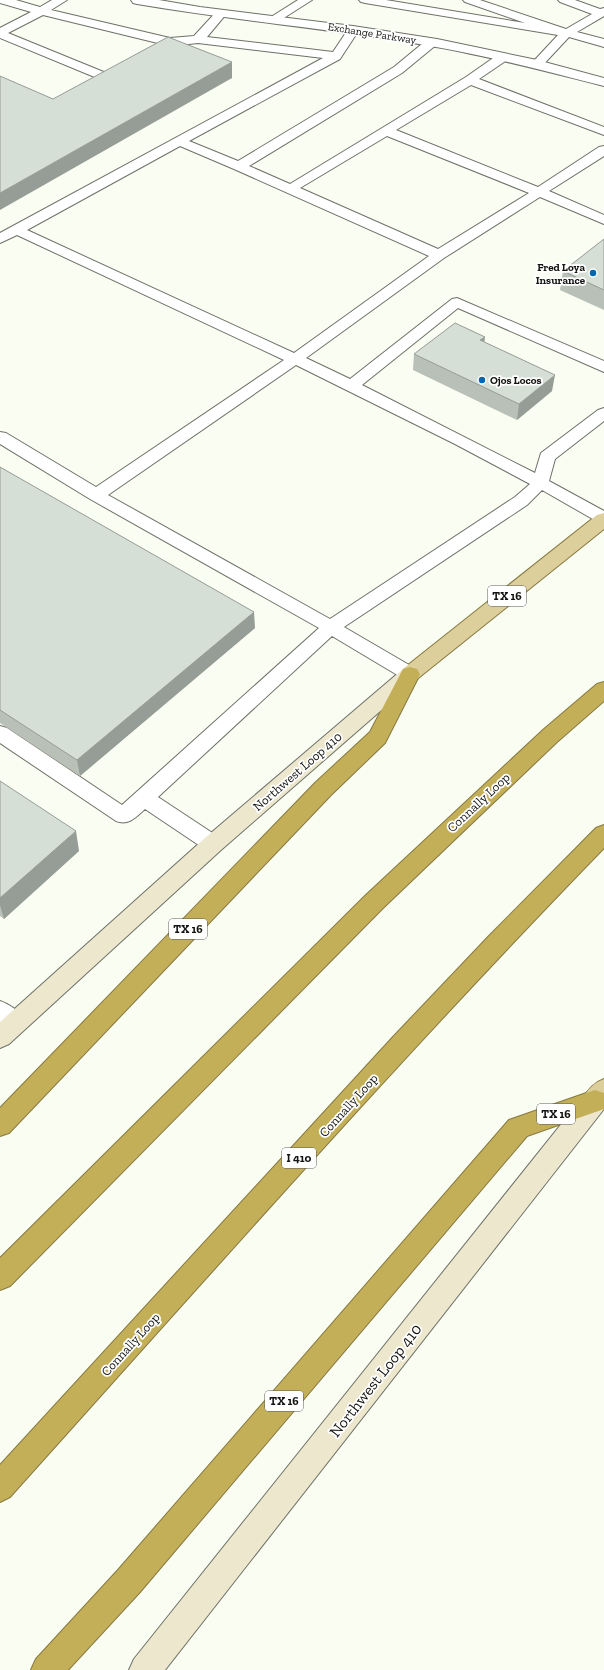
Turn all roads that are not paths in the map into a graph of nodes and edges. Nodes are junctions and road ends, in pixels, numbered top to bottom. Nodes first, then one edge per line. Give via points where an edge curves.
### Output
1 (4, 0) edge
2 (61, 0) edge
3 (137, 0) edge
4 (306, 0) edge
5 (365, 0) edge
6 (469, 0) edge
7 (564, 0) edge
8 (42, 11) junction
9 (602, 12) edge
10 (221, 13) junction
11 (275, 19) junction
12 (353, 30) junction
13 (567, 33) junction
14 (0, 34) edge
15 (198, 39) junction
16 (170, 42) junction
17 (432, 42) junction
18 (604, 43) edge
19 (158, 49) edge
20 (336, 56) junction
21 (503, 57) junction
22 (537, 64) junction
23 (120, 71) edge
24 (107, 78) junction
25 (470, 80) junction
26 (604, 82) edge
27 (79, 93) edge
28 (386, 131) junction
29 (604, 131) edge
30 (180, 142) junction
31 (604, 150) edge
32 (240, 166) junction
33 (290, 189) junction
34 (539, 192) junction
35 (604, 220) edge
36 (17, 230) junction
37 (0, 239) edge
38 (439, 255) junction
39 (295, 359) junction
40 (604, 367) edge
41 (351, 386) junction
42 (604, 412) edge
43 (0, 437) edge
44 (541, 482) junction
45 (96, 495) junction
46 (604, 519) edge
47 (332, 627) junction
48 (410, 674) junction
49 (604, 688) edge
50 (0, 733) edge
51 (144, 798) junction
52 (604, 834) edge
53 (212, 844) junction
54 (5, 1023) edge
55 (600, 1095) edge
56 (0, 1125) edge
57 (0, 1277) edge
58 (0, 1487) edge
59 (47, 1670) edge
60 (145, 1670) edge

1 - 8 lane
2 - 8 lane
3 - 10 street, Exchange Parkway
4 - 11 lane
5 - 13 lane
6 - 13 lane
7 - 9 lane
8 - 14 lane
8 - 16 lane
9 - 13 lane
10 - 11 street, Exchange Parkway
10 - 15 lane
11 - 12 street, Exchange Parkway
12 - 17 street, Exchange Parkway
12 - 20 lane
13 - 18 lane
13 - 22 lane
14 - 24 lane
15 - 16 lane
15 - 20 lane
16 - 19 lane
17 - 21 street, Exchange Parkway
17 - 32 lane via 398,70
20 - 30 lane
21 - 22 street, Exchange Parkway
21 - 25 lane
22 - 26 street, Exchange Parkway
23 - 24 lane
24 - 27 lane
25 - 28 lane
25 - 29 lane
28 - 33 lane
28 - 34 lane
30 - 32 lane
30 - 36 lane
31 - 34 lane
32 - 33 lane
33 - 38 lane
34 - 35 lane
34 - 38 lane
36 - 37 lane
36 - 39 lane
38 - 39 lane
39 - 41 lane
39 - 45 lane
40 - 41 lane via 458,302
41 - 44 lane
42 - 44 lane via 547,457
43 - 45 lane
44 - 46 lane
44 - 47 lane via 521,501
45 - 47 lane
46 - 48 main road, Northwest Loop 410 / TX 16
47 - 48 lane
47 - 51 lane
48 - 53 main road, Northwest Loop 410
48 - 56 highway, TX 16 via 378,736 291,822
49 - 57 highway, Connally Loop via 374,902
50 - 51 lane via 123,816
51 - 53 lane
52 - 58 highway, Connally Loop / I 410 via 402,1045
53 - 54 main road, Northwest Loop 410
55 - 59 highway, TX 16 via 518,1128 138,1570
55 - 60 main road, Northwest Loop 410

